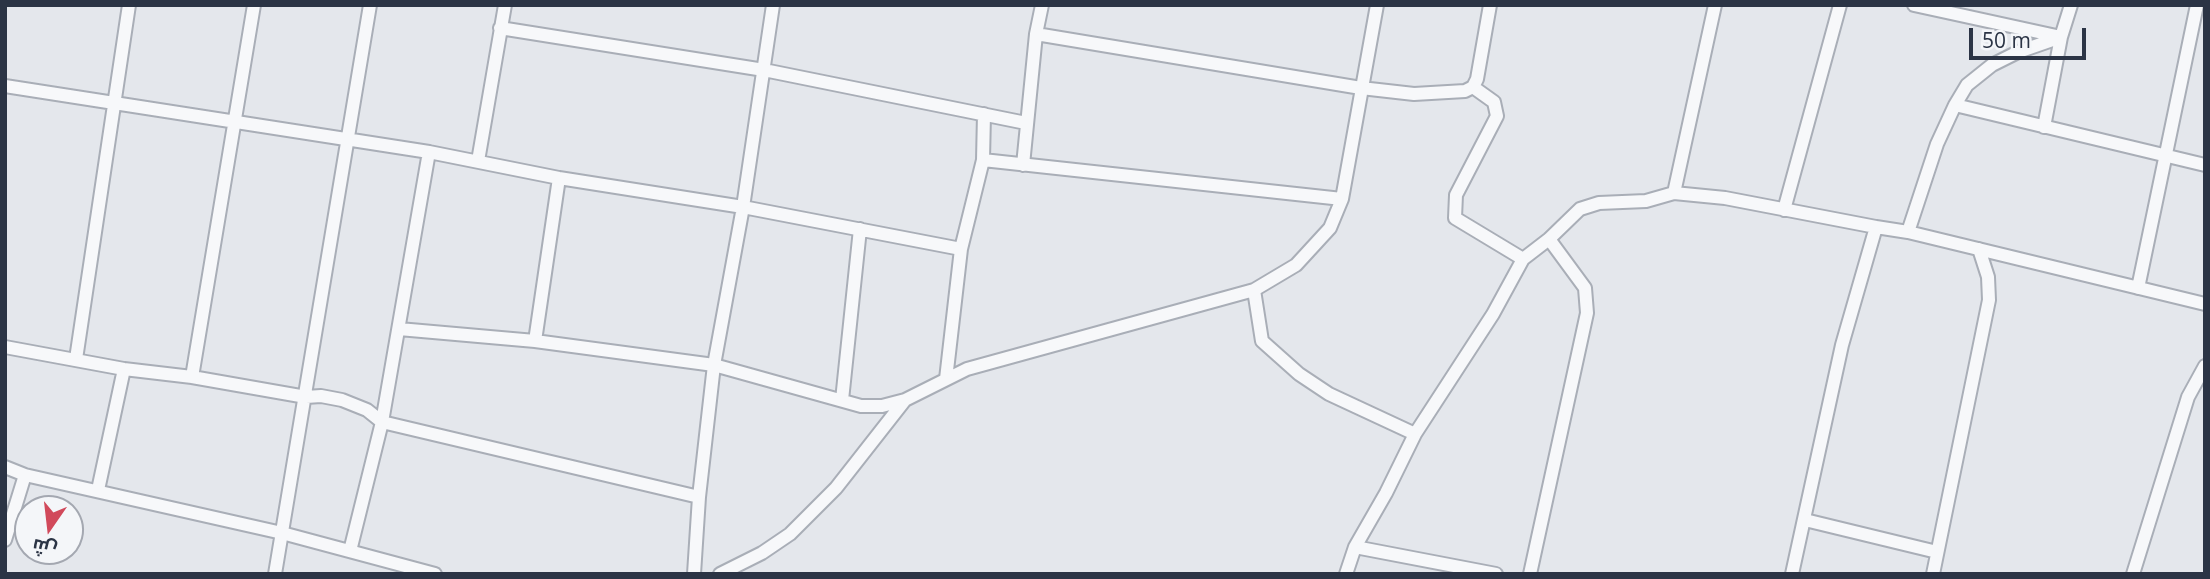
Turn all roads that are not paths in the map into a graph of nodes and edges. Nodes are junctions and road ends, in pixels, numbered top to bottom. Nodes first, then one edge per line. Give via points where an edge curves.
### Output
1 (130, 5) edge
2 (254, 5) edge
3 (370, 5) edge
4 (505, 5) edge
5 (773, 5) edge
6 (1042, 5) edge
7 (1377, 5) edge
8 (1490, 5) edge
9 (1715, 5) edge
10 (1840, 5) edge
11 (1914, 5) edge
12 (2071, 5) edge
13 (2197, 5) edge
14 (500, 28) junction
15 (1036, 34) junction
16 (2062, 37) junction
17 (764, 70) junction
18 (5, 86) edge
19 (1474, 86) junction
20 (1361, 88) junction
21 (114, 101) junction
22 (1955, 105) junction
23 (984, 114) junction
24 (233, 121) junction
25 (1026, 123) junction
26 (2044, 127) junction
27 (349, 139) junction
28 (429, 152) junction
29 (2165, 157) junction
30 (983, 160) junction
31 (478, 161) junction
32 (1023, 165) junction
33 (2205, 165) edge
34 (559, 178) junction
35 (1674, 193) junction
36 (1342, 199) junction
37 (743, 206) junction
38 (1784, 210) junction
39 (1876, 227) junction
40 (860, 229) junction
41 (1908, 232) junction
42 (1549, 239) junction
43 (961, 249) junction
44 (1979, 249) junction
45 (1523, 259) junction
46 (2138, 288) junction
47 (1254, 290) junction
48 (2205, 304) edge
49 (399, 330) junction
50 (535, 341) junction
51 (6, 350) edge
52 (76, 359) junction
53 (714, 365) junction
54 (2205, 366) edge
55 (124, 369) junction
56 (192, 377) junction
57 (946, 379) junction
58 (306, 397) junction
59 (842, 400) junction
60 (905, 400) junction
61 (382, 422) junction
62 (1415, 433) junction
63 (5, 467) edge
64 (25, 475) junction
65 (98, 490) junction
66 (699, 497) junction
67 (1805, 520) junction
68 (282, 533) junction
69 (5, 540) edge
70 (1354, 547) junction
71 (350, 551) junction
72 (1937, 552) junction
73 (403, 570) edge
74 (275, 574) edge
75 (435, 574) edge
76 (694, 574) edge
77 (720, 574) edge
78 (1346, 574) edge
79 (1496, 574) edge
80 (1530, 574) edge
81 (1792, 574) edge
82 (1933, 574) edge
83 (2133, 574) edge

1 - 21 street
2 - 24 street
3 - 27 street
4 - 14 street
5 - 17 street
6 - 15 street
7 - 20 street
8 - 19 street
9 - 35 street
10 - 38 street
11 - 16 street
12 - 16 street
13 - 29 street
14 - 17 street
14 - 31 street
15 - 20 street
15 - 25 street
16 - 22 street via 1992,65 1967,85
16 - 26 street
17 - 23 street
17 - 37 street
18 - 21 street
19 - 20 street via 1465,91 1414,94
19 - 45 street via 1494,102 1497,116 1456,195 1455,218
20 - 36 street
21 - 24 street
21 - 52 street
22 - 26 street
22 - 41 street
23 - 25 street
23 - 30 street
24 - 27 street
24 - 56 street
25 - 32 street
26 - 29 street
27 - 28 street
27 - 58 street
28 - 31 street
28 - 49 street
29 - 33 street
29 - 46 street
30 - 32 street
30 - 43 street
31 - 34 street
32 - 36 street
34 - 37 street
34 - 50 street
35 - 38 street
35 - 42 street via 1580,209
36 - 47 street via 1330,228 1296,265
37 - 40 street
37 - 53 street
38 - 39 street
39 - 41 street
39 - 67 street via 1842,345
40 - 43 street
40 - 59 street
41 - 44 street
42 - 45 street
42 - 80 street via 1585,288 1587,313
43 - 57 street
44 - 46 street
44 - 72 street via 1989,300
45 - 62 street via 1493,314
46 - 48 street
47 - 57 street via 967,369
47 - 62 street via 1262,341 1299,374 1329,394
49 - 50 street
49 - 61 street
50 - 53 street
51 - 52 street
52 - 55 street
53 - 59 street
53 - 66 street
54 - 83 street via 2188,397
55 - 56 street
55 - 65 street
56 - 58 street
57 - 60 street
58 - 61 street via 342,400
58 - 68 street
59 - 60 street via 882,406
60 - 77 street via 836,488 790,534
61 - 66 street
61 - 71 street
62 - 70 street
63 - 64 street
64 - 65 street
64 - 69 street
65 - 68 street
66 - 76 street
67 - 72 street
67 - 81 street
68 - 71 street
68 - 74 street
70 - 78 street
70 - 79 street
71 - 73 street
72 - 82 street
73 - 75 street

